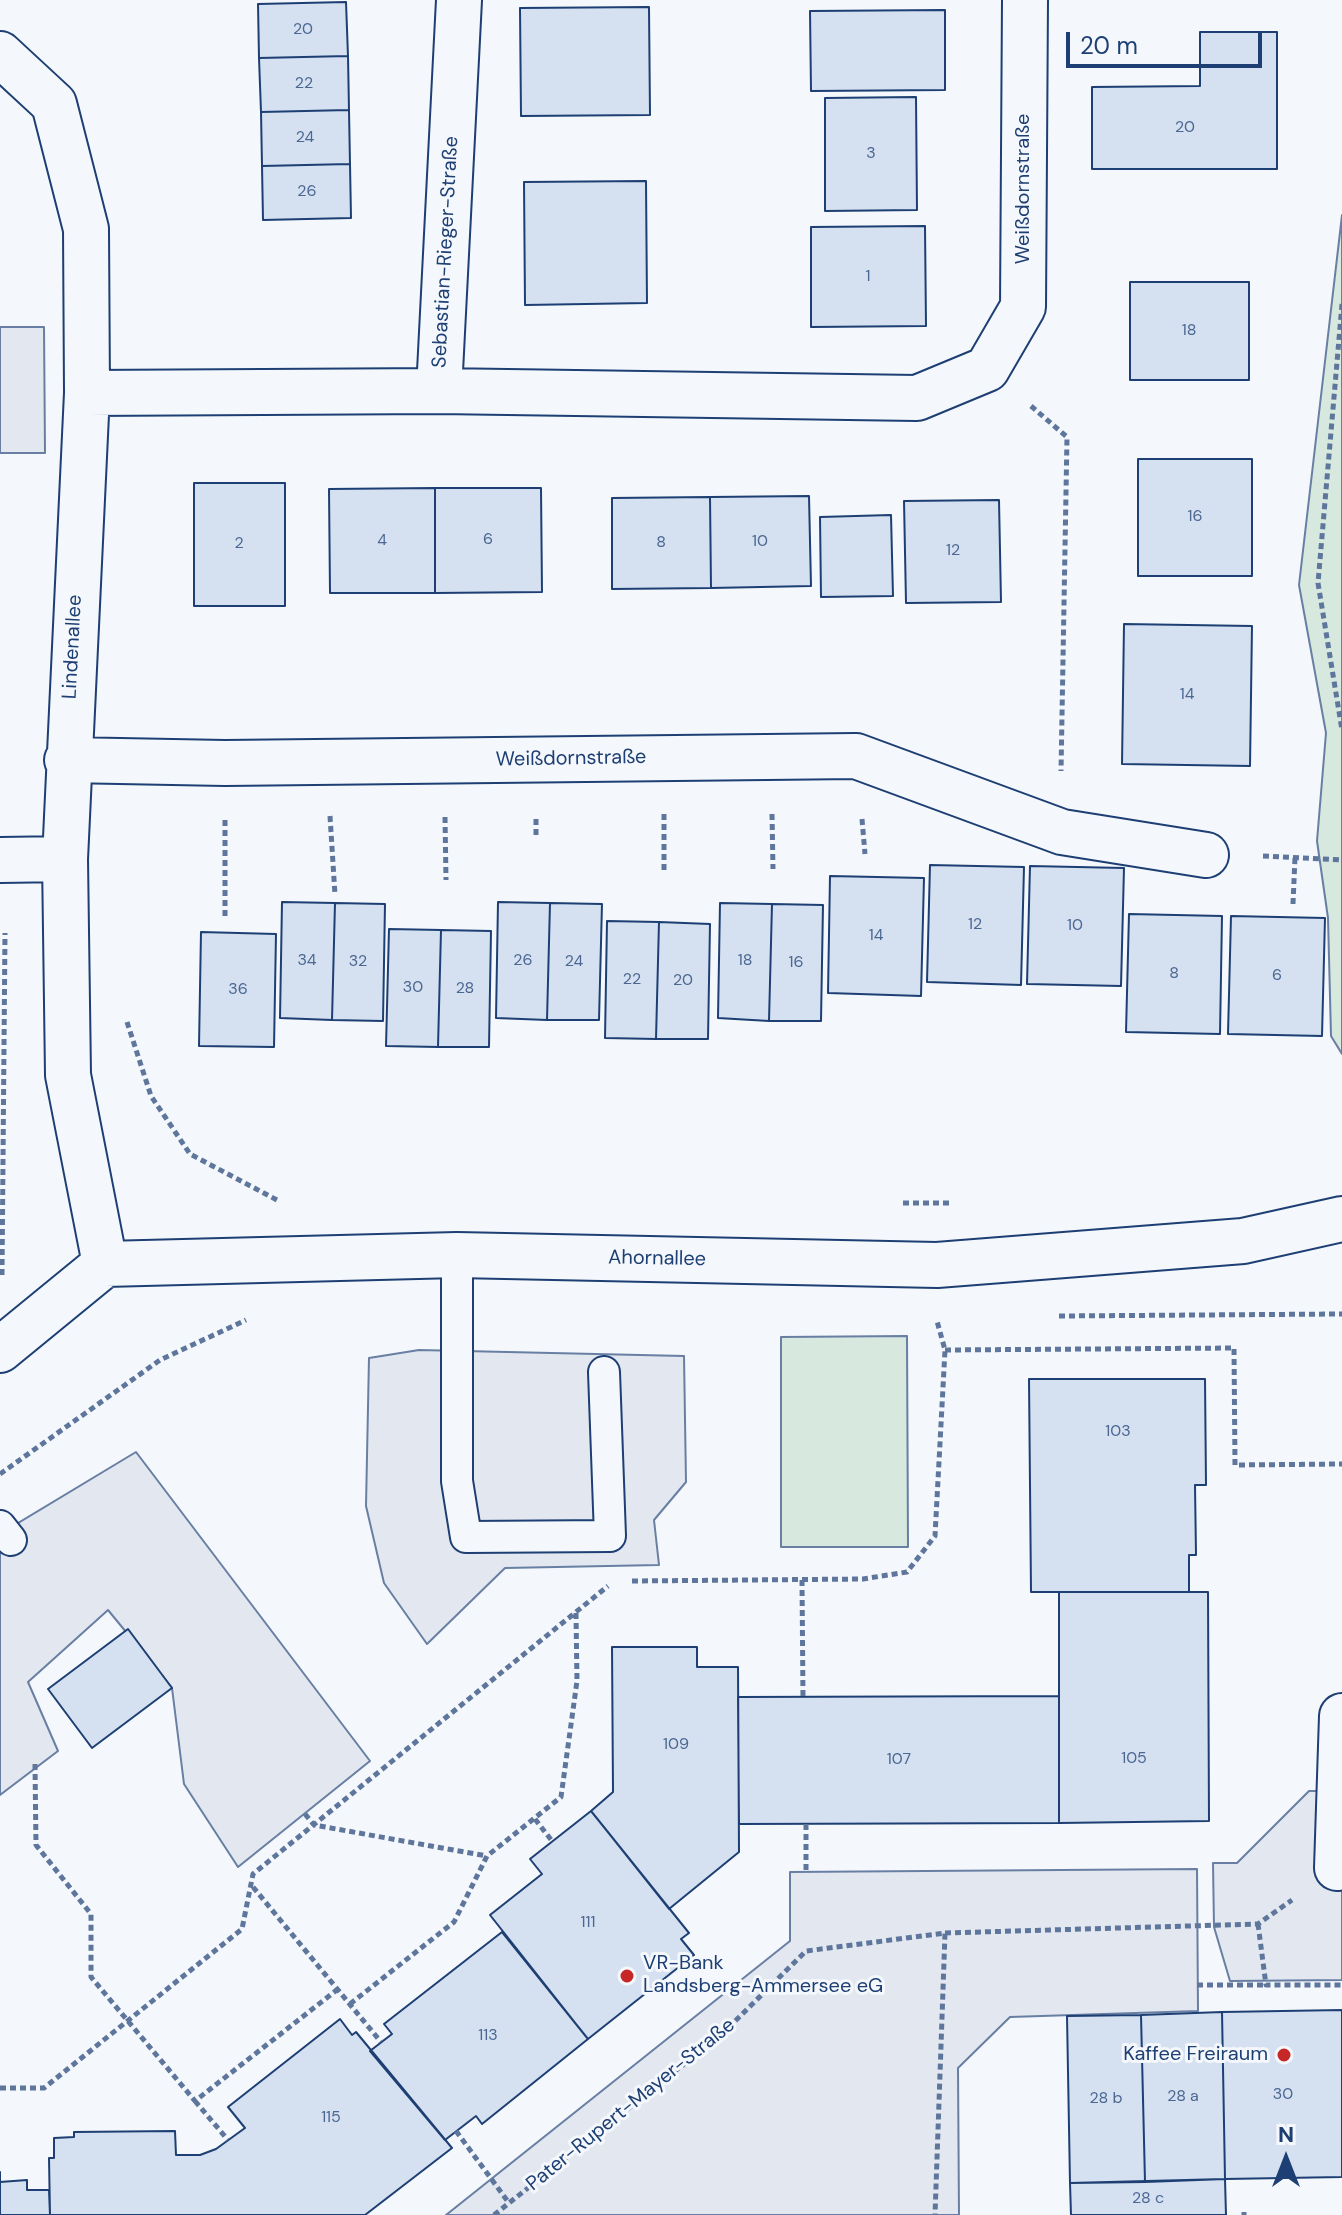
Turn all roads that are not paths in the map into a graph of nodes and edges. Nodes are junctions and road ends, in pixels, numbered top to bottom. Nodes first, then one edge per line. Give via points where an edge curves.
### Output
1 (459, 0) edge
2 (1025, 0) edge
3 (0, 54) edge
4 (439, 391) junction
5 (87, 393) junction
6 (67, 760) junction
7 (1206, 855) road end
8 (65, 859) junction
9 (3, 860) edge
10 (1342, 1219) edge
11 (457, 1255) junction
12 (105, 1264) junction
13 (0, 1350) edge
14 (604, 1372) dead end
15 (1342, 1716) edge
16 (1337, 1868) road end

1 - 4 street, Sebastian-Rieger-Straße
2 - 4 street, Weißdornstraße via 1023,307 987,369 917,398
3 - 5 street, Lindenallee via 54,104 86,229
4 - 5 street, Sebastian-Rieger-Straße
5 - 6 street, Lindenallee
6 - 7 street, Weißdornstraße via 856,756 1062,832
6 - 8 street, Lindenallee
8 - 9 street
8 - 12 street, Lindenallee via 68,1075
10 - 11 street, Ahornallee via 1243,1241 937,1265
11 - 12 street, Ahornallee
11 - 14 lane via 457,1481 466,1537 610,1536
12 - 13 street
15 - 16 street

